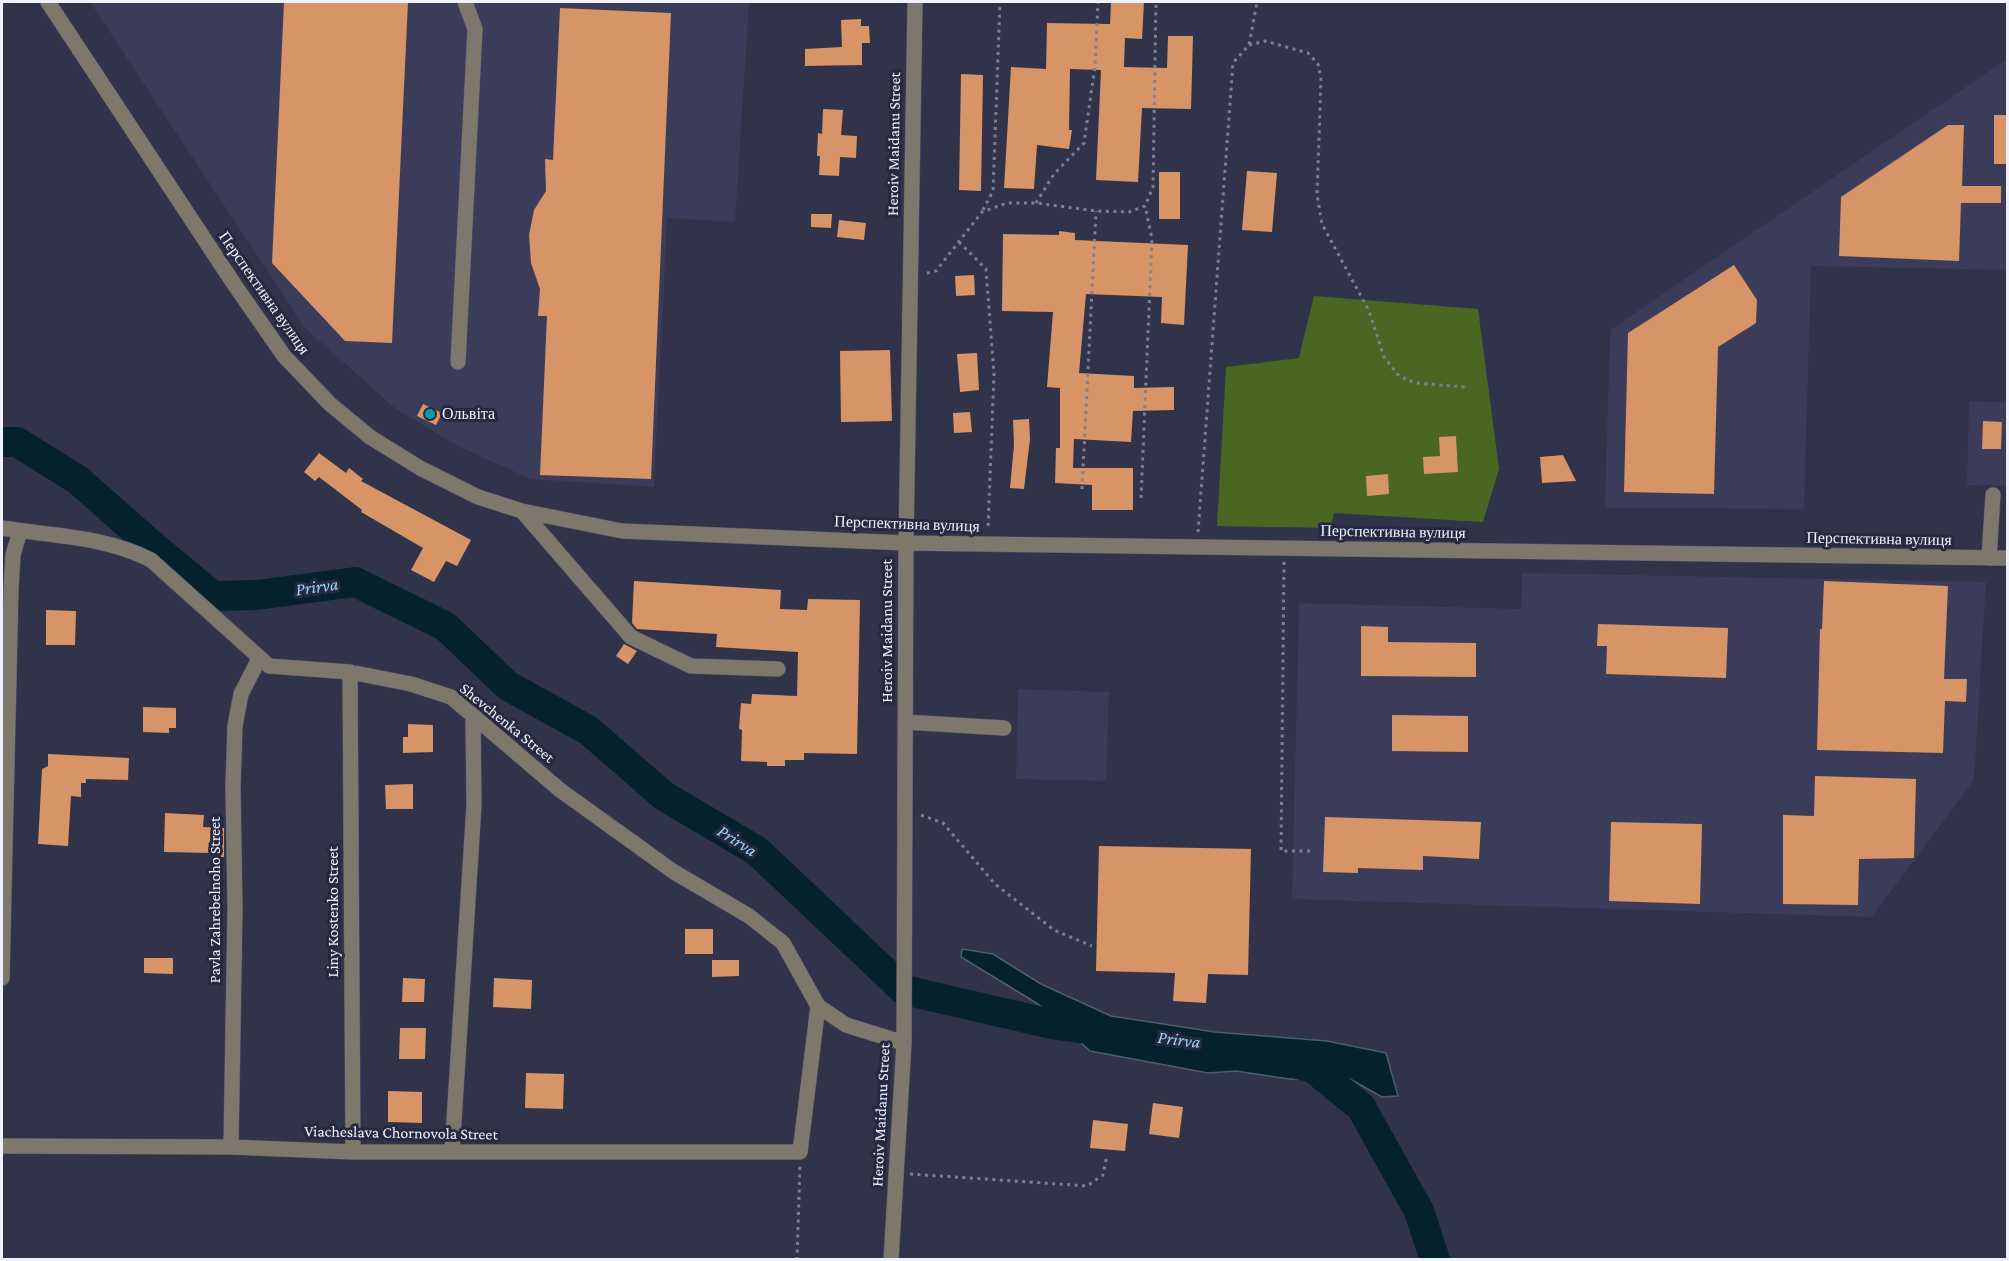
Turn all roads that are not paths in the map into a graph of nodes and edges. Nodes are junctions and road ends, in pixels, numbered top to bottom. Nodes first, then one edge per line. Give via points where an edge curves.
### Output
1 (48, 2) edge
2 (465, 2) edge
3 (915, 2) edge
4 (458, 362) dead end
5 (1993, 495) dead end
6 (522, 511) junction
7 (2, 528) edge
8 (21, 531) junction
9 (906, 543) junction
10 (1989, 558) junction
11 (2007, 558) edge
12 (259, 659) junction
13 (778, 669) dead end
14 (350, 672) junction
15 (473, 715) junction
16 (905, 722) junction
17 (1004, 728) dead end
18 (2, 978) edge
19 (818, 1006) junction
20 (904, 1043) junction
21 (2, 1146) edge
22 (231, 1147) junction
23 (353, 1152) junction
24 (452, 1152) junction
25 (891, 1260) edge

1 - 6 street, Перспективна вулиця via 284,356 330,404 370,437 478,497
2 - 4 street via 475,29
3 - 9 street, Heroiv Maidanu Street
5 - 10 street
6 - 9 street, Перспективна вулиця via 622,531
6 - 13 street via 631,637 691,666
7 - 8 street, Shevchenka Street
8 - 12 street, Shevchenka Street via 82,537 131,550 151,560
8 - 18 street via 13,555 10,589
9 - 10 street, Перспективна вулиця
9 - 16 street, Heroiv Maidanu Street
10 - 11 street, Перспективна вулиця
12 - 14 street, Shevchenka Street via 269,666
12 - 22 street, Pavla Zahrebelnoho Street via 241,694 236,726
14 - 15 street, Shevchenka Street via 411,684 451,697
14 - 23 street, Liny Kostenko Street
15 - 19 street, Shevchenka Street via 560,790 674,872 749,916 783,943
15 - 24 street via 474,805
16 - 17 street
16 - 20 street, Heroiv Maidanu Street
19 - 20 street, Shevchenka Street via 846,1025
19 - 24 street, Viacheslava Chornovola Street via 800,1152
20 - 25 street, Heroiv Maidanu Street
21 - 22 street, Viacheslava Chornovola Street
22 - 23 street, Viacheslava Chornovola Street
23 - 24 street, Viacheslava Chornovola Street

